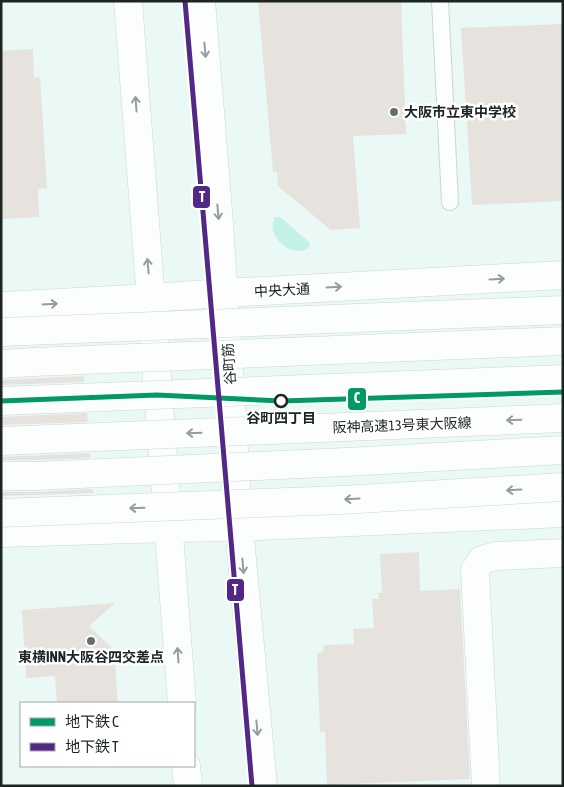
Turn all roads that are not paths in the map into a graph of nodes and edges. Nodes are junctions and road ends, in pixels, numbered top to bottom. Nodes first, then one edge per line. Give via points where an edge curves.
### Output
1 (128, 1) edge
2 (201, 1) edge
3 (440, 1) edge
4 (450, 202) dead end
5 (563, 275) edge
6 (224, 293) junction
7 (151, 298) junction
8 (1, 306) edge
9 (563, 310) edge
10 (1, 332) edge
11 (563, 341) edge
12 (1, 364) edge
13 (563, 379) edge
14 (1, 401) edge
15 (563, 418) edge
16 (1, 441) edge
17 (563, 450) edge
18 (1, 476) edge
19 (563, 487) edge
20 (1, 513) edge
21 (563, 513) edge
22 (239, 527) junction
23 (169, 528) junction
24 (1, 533) edge
25 (563, 553) edge
26 (182, 702) edge
27 (186, 767) edge
28 (188, 786) edge
29 (263, 786) edge
30 (486, 786) edge

7 -> 1 main road
2 -> 6 main road, 谷町筋
3 - 4 lane
6 -> 5 main road, 中央大通
6 - 7 main road, 中央大通
6 - 22 main road, 谷町筋
8 -> 7 main road, 中央大通
7 - 23 main road
9 - 10 main road, bridge
11 - 12 main road, bridge
13 - 14 main road, bridge
15 -> 16 main road, 阪神高速13号東大阪線, bridge
17 - 18 main road, bridge
19 -> 20 main road, bridge via 342,500
21 - 22 main road
22 - 23 main road
22 -> 29 main road, 谷町筋
23 - 24 main road
26 -> 23 main road
25 - 30 main road via 496,556 482,560 475,570
27 - 28 main road

